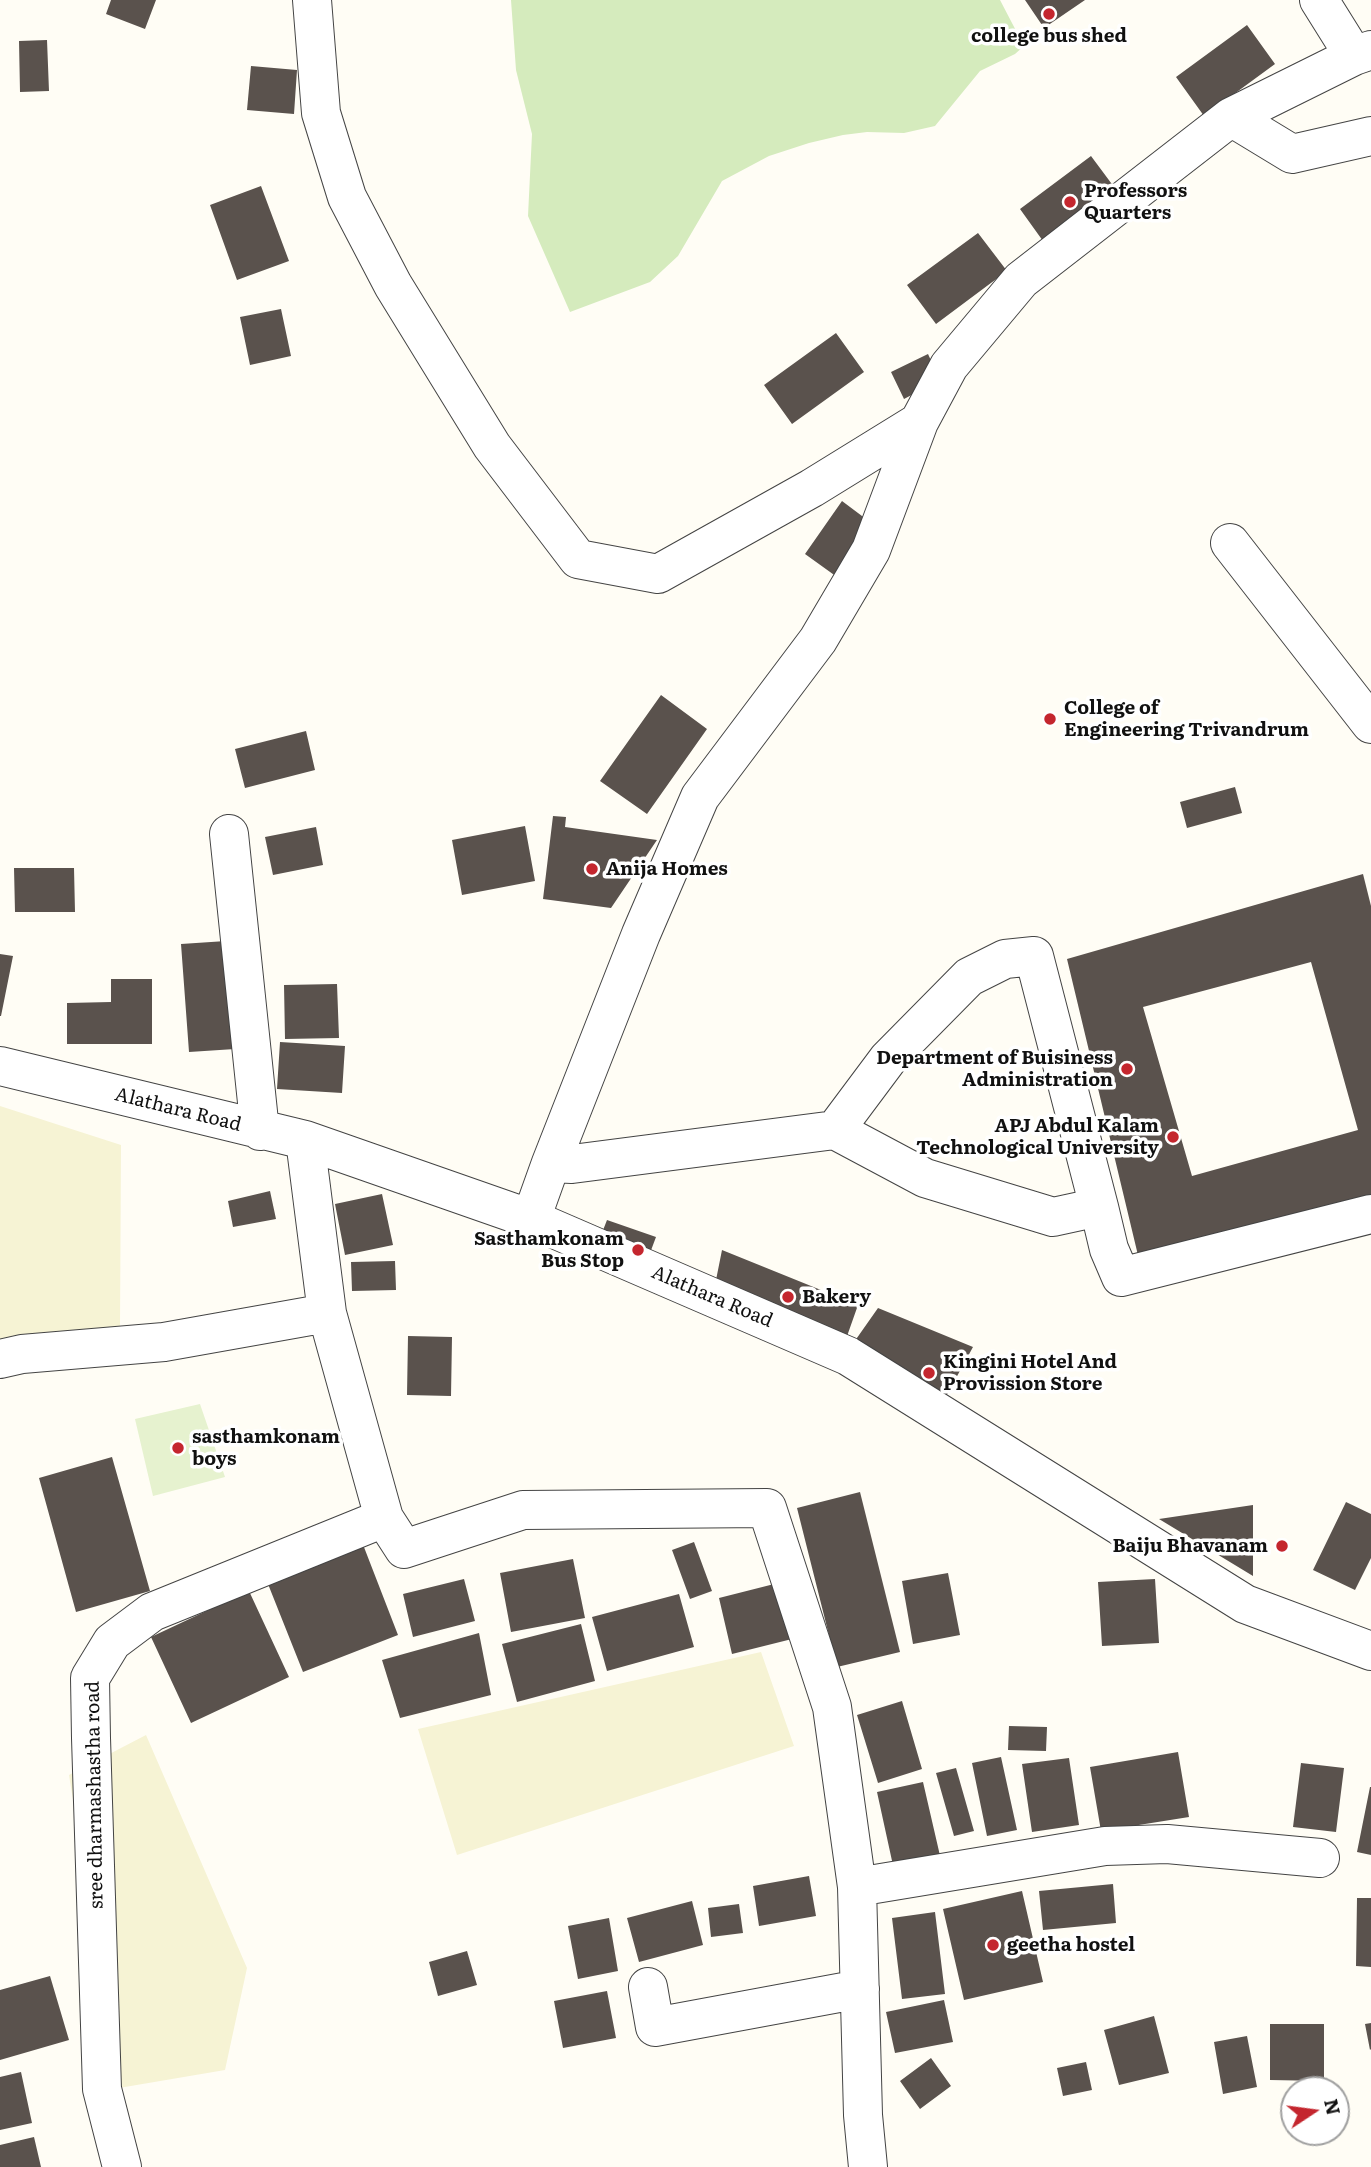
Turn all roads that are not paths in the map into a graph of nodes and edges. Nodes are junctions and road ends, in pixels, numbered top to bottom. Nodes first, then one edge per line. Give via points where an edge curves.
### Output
1 (312, 0) edge
2 (1319, 0) edge
3 (1363, 53) edge
4 (1231, 117) junction
5 (1371, 136) edge
6 (919, 422) junction
7 (1230, 543) dead end
8 (1371, 724) edge
9 (229, 834) dead end
10 (0, 1066) edge
11 (835, 1130) junction
12 (260, 1131) junction
13 (305, 1140) junction
14 (551, 1163) junction
15 (1099, 1208) junction
16 (1371, 1214) edge
17 (531, 1219) junction
18 (327, 1313) junction
19 (0, 1359) edge
20 (384, 1518) junction
21 (1368, 1643) edge
22 (1320, 1858) dead end
23 (857, 1887) junction
24 (648, 1987) dead end
25 (860, 1989) junction
26 (121, 2167) edge
27 (868, 2167) edge

1 - 6 street via 321,113 347,198 393,285 492,446 578,559 658,574
2 - 3 street
3 - 4 street
4 - 5 street via 1292,155
4 - 6 street via 1021,280 949,366
6 - 14 street via 871,550 818,640 700,797
7 - 8 street
9 - 12 street
10 - 12 street, Alathara Road
11 - 14 street
11 - 15 street via 925,1178 1053,1217
11 - 15 street via 888,1059 969,977 1005,959 1034,956
12 - 13 street, Alathara Road
13 - 17 street, Alathara Road
13 - 18 street
14 - 17 street
15 - 16 street via 1121,1277
17 - 21 street, Alathara Road via 848,1356 1245,1604
18 - 19 street via 164,1342
18 - 20 street
20 - 23 street via 404,1549 523,1510 767,1508 832,1707
20 - 26 street, sree dharmashastha road via 152,1612 112,1642 90,1678 102,2090
22 - 23 street via 1167,1843 1105,1846
23 - 25 street
24 - 25 street via 655,2027
25 - 27 street

